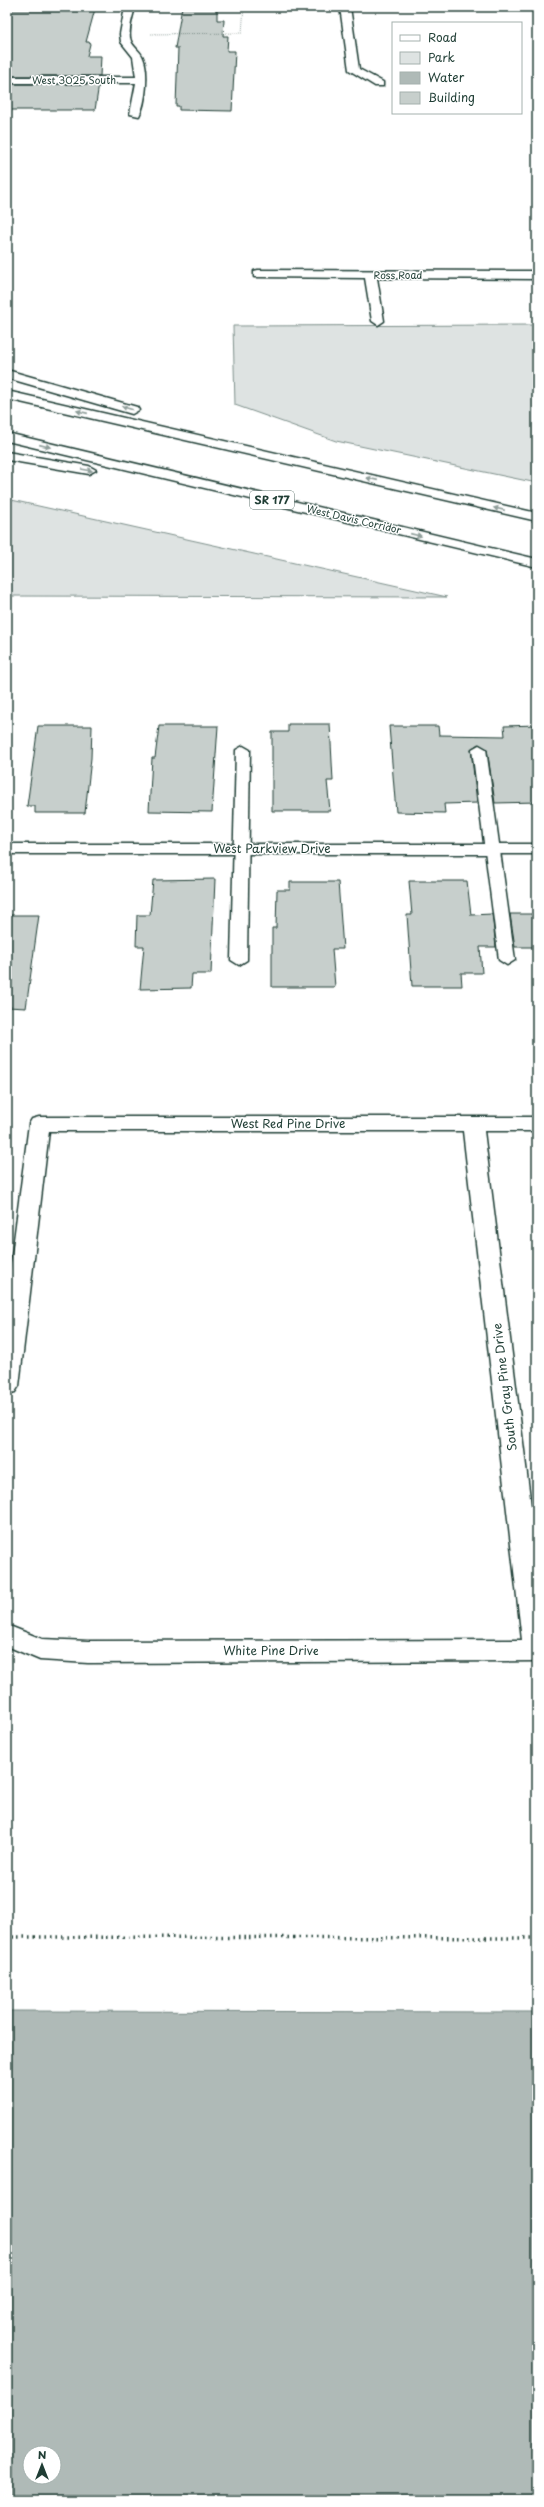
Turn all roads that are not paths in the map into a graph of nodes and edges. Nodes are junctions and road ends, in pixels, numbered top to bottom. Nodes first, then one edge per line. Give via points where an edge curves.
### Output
1 (130, 7) edge
2 (345, 7) edge
3 (533, 7) edge
4 (537, 8) edge
5 (7, 80) edge
6 (141, 80) junction
7 (379, 84) dead end
8 (135, 114) dead end
9 (258, 274) dead end
10 (370, 275) junction
11 (537, 275) edge
12 (378, 321) dead end
13 (7, 374) edge
14 (7, 394) edge
15 (7, 436) edge
16 (7, 456) edge
17 (284, 459) junction
18 (301, 507) junction
19 (537, 517) edge
20 (537, 563) edge
21 (479, 749) dead end
22 (243, 750) dead end
23 (7, 849) edge
24 (242, 849) junction
25 (493, 849) junction
26 (537, 849) edge
27 (239, 960) dead end
28 (507, 960) dead end
29 (473, 1124) junction
30 (537, 1124) edge
31 (13, 1283) edge
32 (7, 1386) edge
33 (7, 1635) edge
34 (536, 1650) edge

1 - 6 main road via 126,42 136,50 141,61
2 - 7 main road via 354,70
3 - 4 main road
5 - 6 main road, West 3025 South
6 - 8 main road
9 - 10 main road, Ross Road
10 - 11 main road, Ross Road
10 - 12 main road
17 -> 13 main road via 135,410
17 -> 14 main road
15 -> 18 main road, West Davis Corridor / SR 177
16 -> 18 main road
19 -> 17 main road
18 -> 20 main road, West Davis Corridor / SR 177
21 - 25 lane
22 - 24 lane
23 - 24 main road, West Parkview Drive
24 - 25 main road, West Parkview Drive
24 - 27 lane
25 - 26 main road, West Parkview Drive
25 - 28 lane
29 - 30 main road, West Red Pine Drive
29 - 31 main road, West Red Pine Drive via 39,1124
29 - 34 main road, South Gray Pine Drive
31 - 32 main road
33 - 34 main road, White Pine Drive via 40,1649 88,1652

